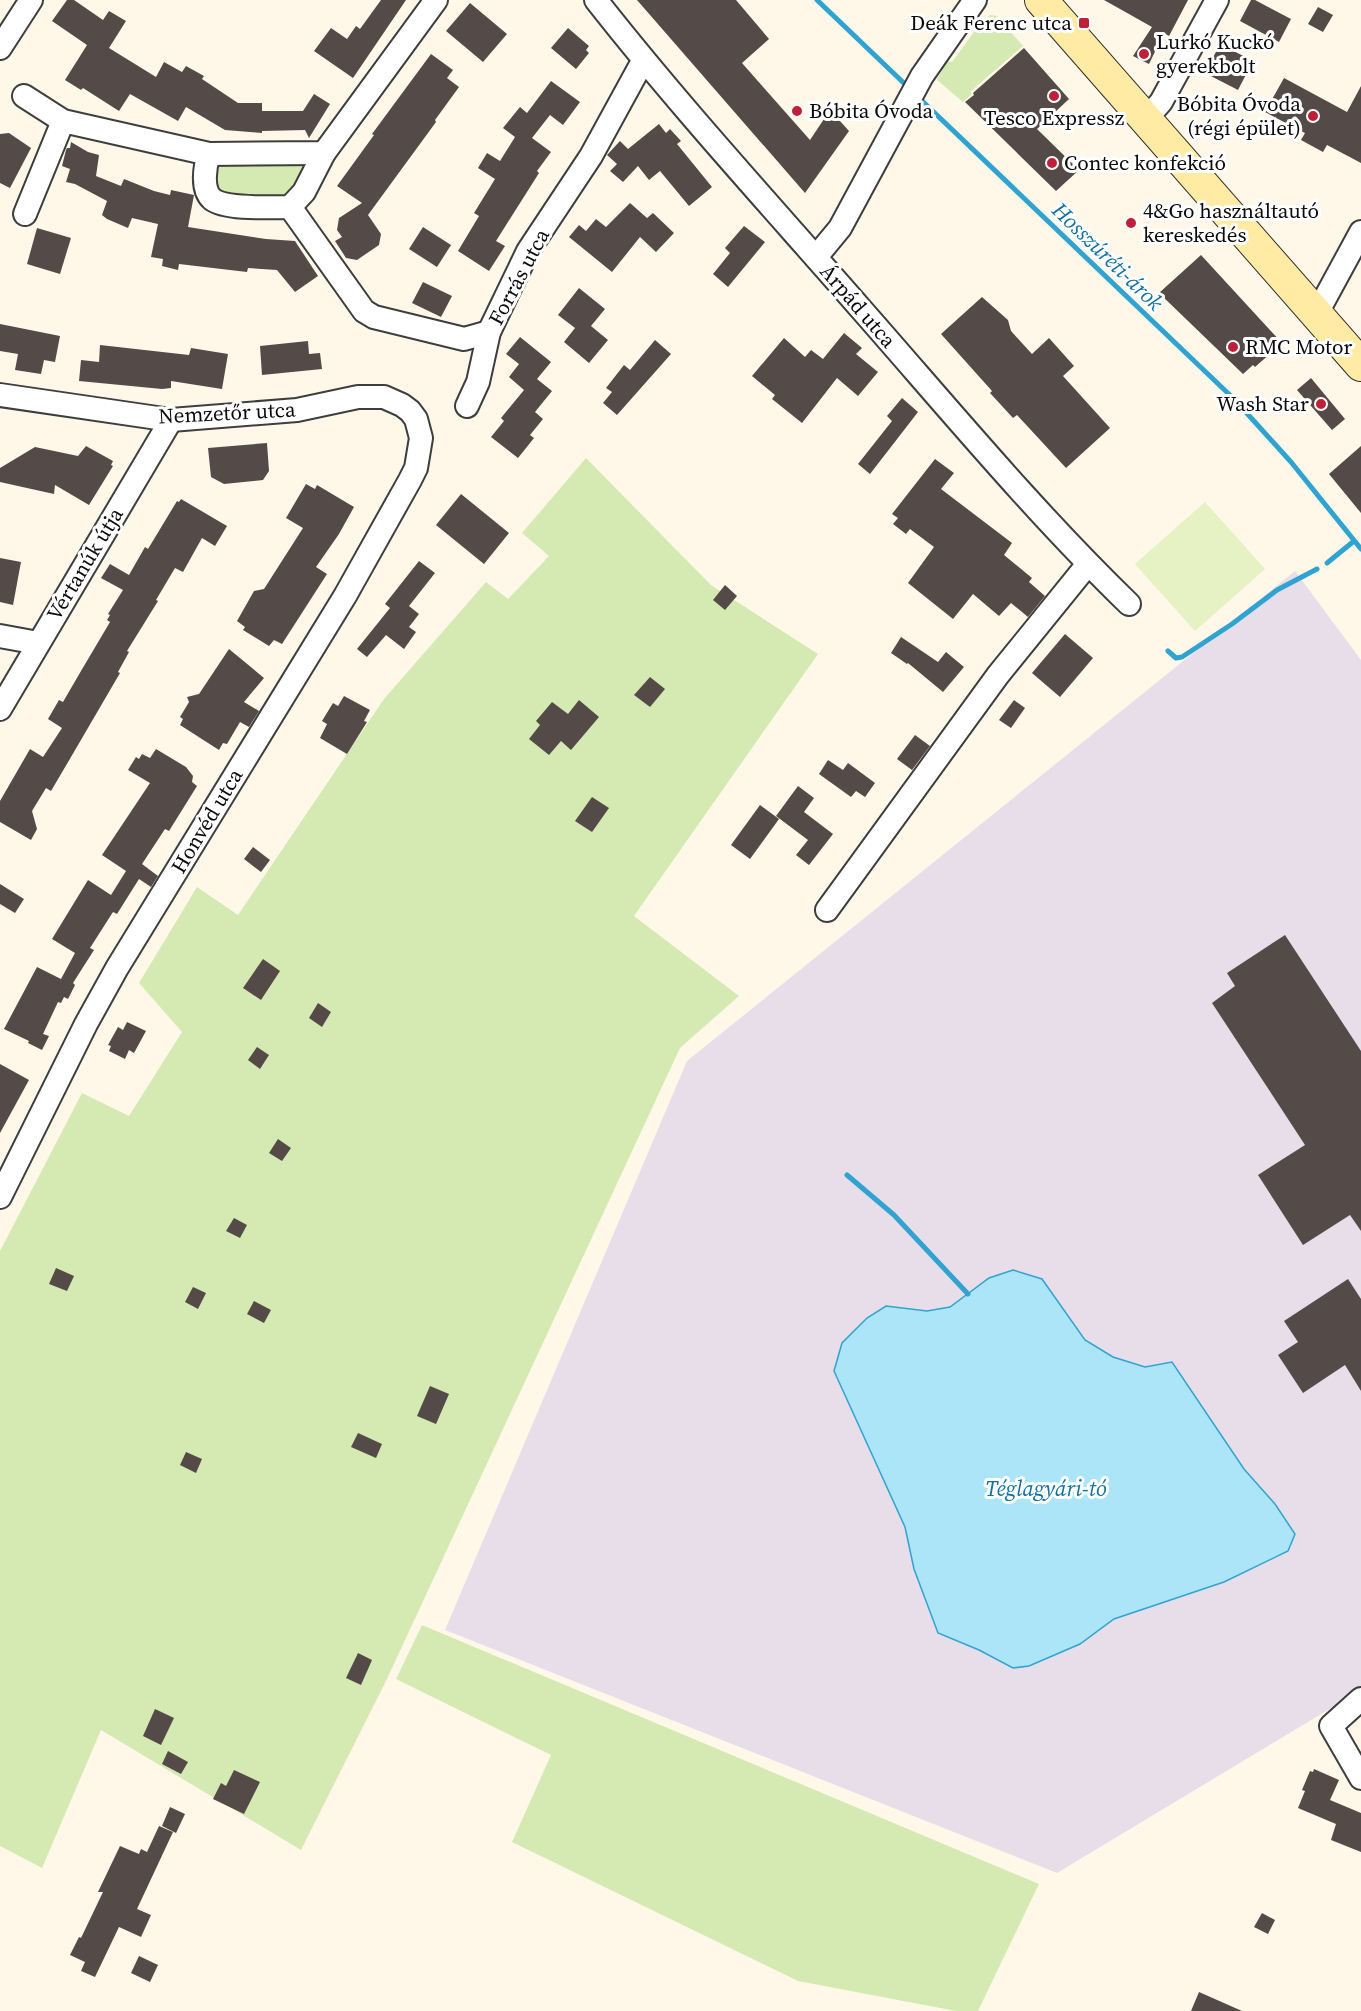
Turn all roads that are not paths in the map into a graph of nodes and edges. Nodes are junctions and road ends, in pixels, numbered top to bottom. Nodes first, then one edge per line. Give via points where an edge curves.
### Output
1 (31, 0) edge
2 (436, 0) edge
3 (596, 0) edge
4 (975, 0) edge
5 (1041, 0) edge
6 (1217, 0) edge
7 (0, 48) edge
8 (644, 61) junction
9 (24, 96) dead end
10 (1146, 119) junction
11 (63, 121) junction
12 (324, 153) junction
13 (209, 154) junction
14 (290, 207) junction
15 (25, 214) dead end
16 (1361, 232) edge
17 (816, 257) junction
18 (1317, 313) junction
19 (489, 332) junction
20 (1361, 365) edge
21 (0, 395) edge
22 (467, 406) dead end
23 (171, 420) junction
24 (419, 449) joint
25 (1088, 564) junction
26 (1129, 604) dead end
27 (0, 636) edge
28 (38, 643) junction
29 (0, 709) edge
30 (827, 910) dead end
31 (0, 1197) edge
32 (1361, 1699) edge
33 (1361, 1778) edge

1 - 7 street
2 - 12 street
3 - 8 street, Árpád utca
4 - 17 street via 922,76 840,228
5 - 10 main road
6 - 10 street via 1161,102
8 - 17 street, Árpád utca
8 - 19 street, Forrás utca via 591,156 528,251
9 - 11 street
10 - 18 main road
11 - 13 street
11 - 15 street
12 - 13 street
12 - 14 street via 304,192
13 - 14 street via 206,184 208,195 214,200 256,207
14 - 19 street, Forrás utca via 364,311 374,317 464,339
16 - 18 street
17 - 25 street, Árpád utca
18 - 20 main road
19 - 22 street
21 - 23 street, Nemzetőr utca
23 - 24 street, Nemzetőr utca via 297,410 358,397 384,397 402,405 416,419
23 - 28 street, Vértanúk útja
24 - 31 street, Honvéd utca via 410,480 345,596 86,1024
25 - 26 street, Árpád utca
25 - 30 street via 998,675
27 - 28 street
28 - 29 street, Vértanúk útja
32 - 33 street via 1331,1726

